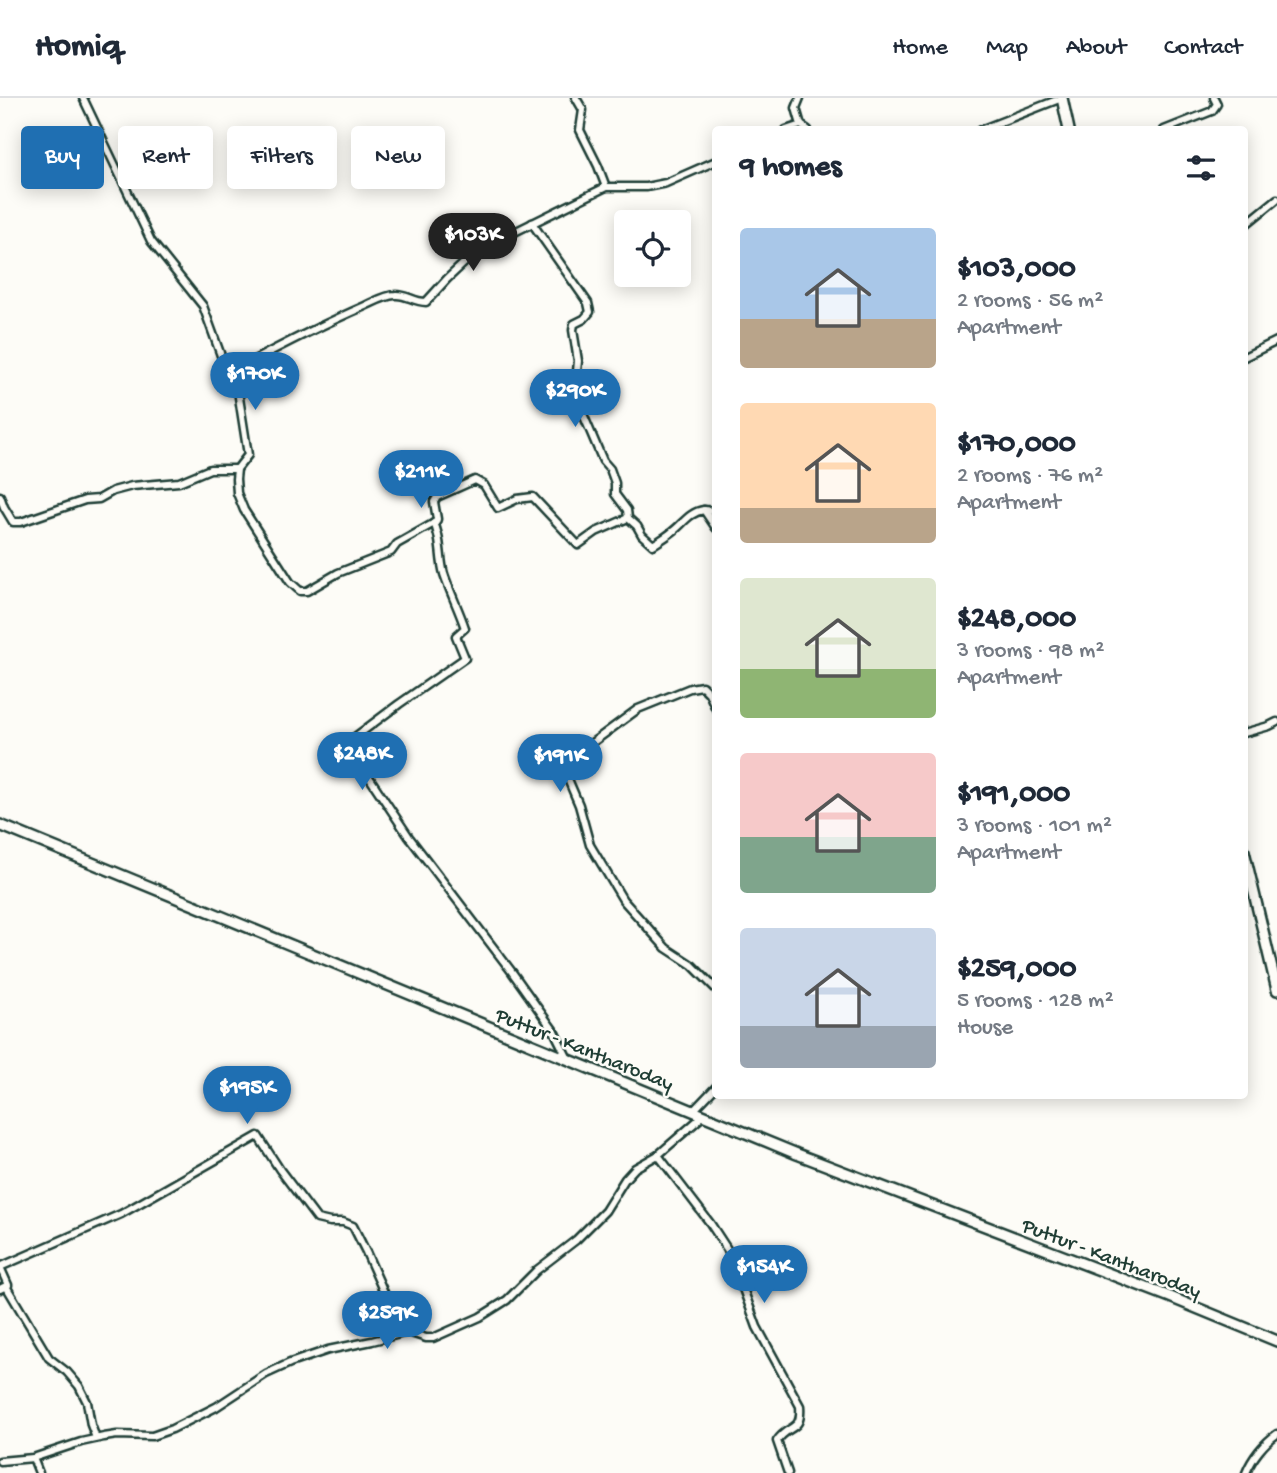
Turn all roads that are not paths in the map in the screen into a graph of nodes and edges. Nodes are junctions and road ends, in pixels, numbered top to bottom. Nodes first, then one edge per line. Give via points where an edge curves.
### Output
1 (83, 98) edge
2 (576, 98) edge
3 (800, 98) edge
4 (1062, 98) edge
5 (1214, 98) edge
6 (804, 126) edge
7 (990, 126) edge
8 (1068, 126) edge
9 (1174, 126) edge
10 (712, 163) edge
11 (606, 187) junction
12 (1277, 199) edge
13 (532, 223) junction
14 (1248, 223) edge
15 (1277, 341) edge
16 (1248, 355) edge
17 (230, 373) junction
18 (237, 469) junction
19 (0, 496) edge
20 (704, 510) junction
21 (712, 511) edge
22 (628, 519) junction
23 (712, 522) edge
24 (435, 523) junction
25 (712, 700) edge
26 (1277, 722) edge
27 (1248, 732) edge
28 (0, 825) edge
29 (1248, 865) edge
30 (1273, 954) edge
31 (712, 985) edge
32 (1277, 990) edge
33 (568, 1059) junction
34 (712, 1091) edge
35 (693, 1111) junction
36 (704, 1115) junction
37 (658, 1155) junction
38 (0, 1267) edge
39 (3, 1287) edge
40 (402, 1333) junction
41 (1277, 1341) edge
42 (1277, 1434) edge
43 (96, 1438) junction
44 (33, 1458) junction
45 (0, 1461) edge
46 (38, 1473) edge
47 (789, 1473) edge
48 (1246, 1473) edge

1 - 17 street via 151,241 203,306
2 - 11 street via 583,110 580,130
3 - 6 street via 796,108
4 - 7 street
4 - 8 main road
5 - 9 street via 1217,104 1212,111
10 - 11 street via 666,183
11 - 13 street
12 - 14 street
13 - 17 street via 478,250 426,302 394,294
13 - 22 street via 588,303 590,312 573,330 577,400
15 - 16 street
17 - 18 street via 238,391 248,456
18 - 19 street via 210,469 178,482 132,486 21,522 13,522
18 - 24 street via 237,493 244,510 300,592 391,552
20 - 21 street
20 - 22 street via 653,545
20 - 23 street
22 - 24 street via 578,545 533,497 498,508 484,485 475,480 437,497 433,502
24 - 33 street via 444,575 465,628 456,636 466,658 389,711 351,740 349,747 409,837 554,1031
25 - 31 street via 702,686 638,709 562,765 590,845 623,900 666,948
26 - 27 street
28 - 33 main road, Puttur - Kantharoday
29 - 30 main road
30 - 32 main road
33 - 35 main road, Puttur - Kantharoday
34 - 35 street
35 - 36 main road, Puttur - Kantharoday
36 - 37 street
36 - 41 main road, Puttur - Kantharoday
37 - 40 street via 635,1168 605,1211 507,1300 433,1338
37 - 47 street via 727,1249 757,1327 800,1406 798,1424 777,1441
38 - 39 street via 8,1285
38 - 40 street via 121,1214 258,1136 317,1219 353,1226
39 - 43 street via 49,1358 79,1386
40 - 43 street via 290,1363 216,1407 152,1436
42 - 48 street
43 - 44 street
44 - 45 street
44 - 46 street

